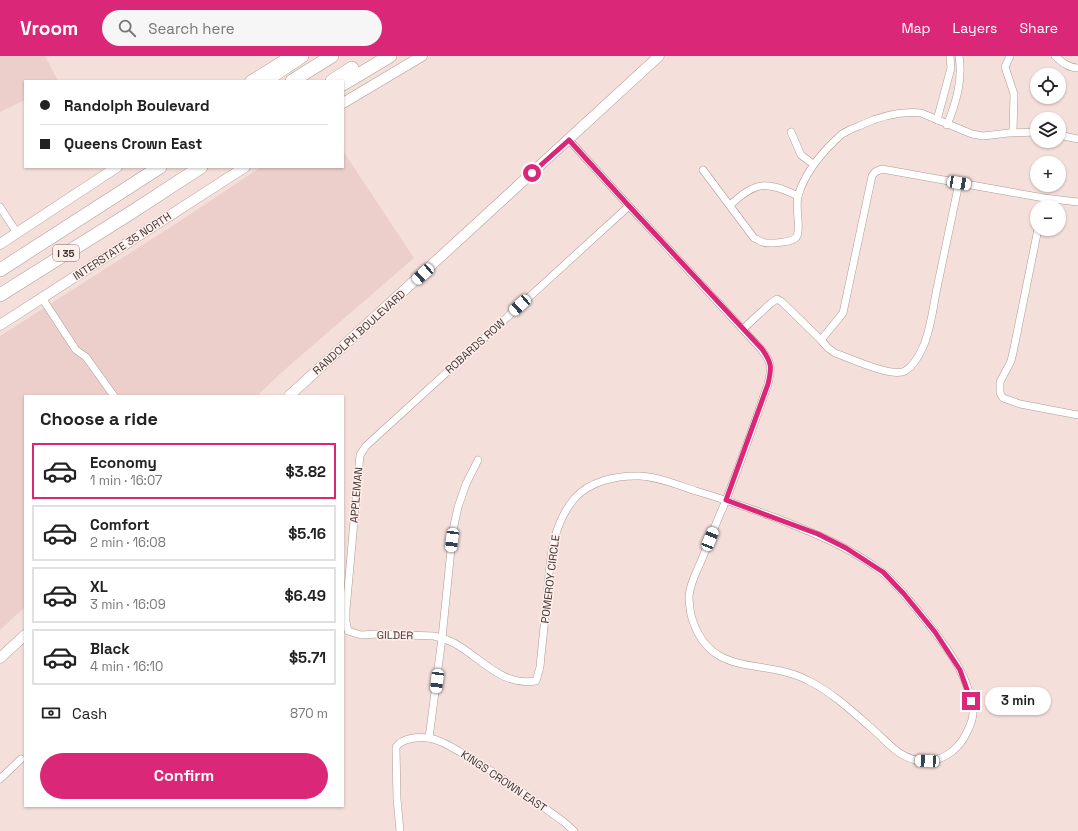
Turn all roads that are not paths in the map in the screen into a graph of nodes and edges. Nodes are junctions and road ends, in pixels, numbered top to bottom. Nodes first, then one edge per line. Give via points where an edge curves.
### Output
1 (290, 56) edge
2 (302, 56) edge
3 (332, 56) edge
4 (372, 56) edge
5 (390, 56) edge
6 (422, 56) edge
7 (659, 56) edge
8 (950, 56) edge
9 (960, 56) edge
10 (1010, 56) edge
11 (1055, 56) edge
12 (1078, 68) edge
13 (252, 80) edge
14 (266, 80) edge
15 (294, 80) edge
16 (334, 80) edge
17 (344, 83) edge
18 (344, 103) edge
19 (937, 120) junction
20 (947, 125) junction
21 (791, 132) dead end
22 (1013, 132) junction
23 (1030, 132) edge
24 (1066, 136) edge
25 (1078, 139) edge
26 (569, 140) junction
27 (813, 164) junction
28 (115, 168) edge
29 (158, 168) edge
30 (199, 168) edge
31 (243, 168) edge
32 (703, 170) dead end
33 (959, 183) junction
34 (798, 196) junction
35 (1044, 198) joint
36 (1078, 202) edge
37 (730, 205) junction
38 (629, 206) junction
39 (0, 207) edge
40 (132, 212) junction
41 (82, 218) junction
42 (17, 233) junction
43 (1037, 236) edge
44 (0, 244) edge
45 (0, 262) edge
46 (0, 270) edge
47 (0, 295) edge
48 (42, 298) junction
49 (0, 305) edge
50 (0, 325) edge
51 (743, 329) junction
52 (822, 340) junction
53 (113, 395) edge
54 (290, 395) edge
55 (1078, 415) edge
56 (360, 455) joint
57 (478, 460) dead end
58 (726, 500) junction
59 (348, 631) joint
60 (24, 636) edge
61 (442, 638) junction
62 (0, 658) edge
63 (536, 681) joint
64 (429, 738) junction
65 (21, 759) dead end
66 (0, 779) edge
67 (400, 831) edge
68 (574, 831) edge

1 - 13 main road
2 - 14 highway
3 - 15 highway
4 - 16 highway
5 - 17 highway
6 - 18 main road
7 - 26 main road, RANDOLPH BOULEVARD
8 - 19 street via 951,68
9 - 20 street via 959,87
10 - 22 street via 1005,68 1014,94
11 - 12 street via 1063,64
19 - 20 street
19 - 27 street via 912,112 877,118 843,134
20 - 22 street via 983,136
21 - 27 street via 802,155
22 - 23 street
24 - 25 street
26 - 38 street, POMEROY CIRCLE
26 - 54 main road, RANDOLPH BOULEVARD
27 - 34 street
28 - 42 main road
29 - 41 highway, I 35
30 - 40 highway, I 35
31 - 48 main road, INTERSTATE 35 NORTH
32 - 37 street
33 - 35 street
33 - 52 street via 882,169 875,172 872,176 843,313
33 - 52 street via 930,320 923,346 911,366 895,373 886,371 835,353
34 - 37 street via 774,187 756,187 745,192
34 - 37 street via 797,235 794,240 775,243 754,238
35 - 36 street
38 - 51 street, POMEROY CIRCLE
38 - 56 street, ROBARDS ROW via 366,446
39 - 42 street
40 - 47 highway, I 35
40 - 49 highway
41 - 45 highway
41 - 46 highway, I 35
42 - 44 main road
43 - 55 street via 1011,361 1000,382 1000,393 1003,398 1020,404
48 - 50 main road, INTERSTATE 35 NORTH
48 - 53 street via 76,350 86,357
51 - 52 street via 777,299
51 - 58 street, POMEROY CIRCLE via 767,357 771,370
56 - 59 street, APPLEMAN via 346,610
57 - 61 street via 466,484 453,530
58 - 58 street, POMEROY CIRCLE via 818,534 846,548 883,572 930,624 960,670 973,714 960,745 944,758 916,760 895,750 849,709 808,680 776,670 737,664 714,652 694,623 689,596
58 - 63 street, POMEROY CIRCLE via 636,476 601,482 575,498 559,524 552,549 540,668
59 - 61 street, GILDER via 361,635
60 - 62 main road
61 - 63 street, GILDER via 459,646 491,670 511,680
61 - 64 street
64 - 67 street via 407,739 400,741 396,747
64 - 68 street, KINGS CROWN EAST via 485,766
65 - 66 street

